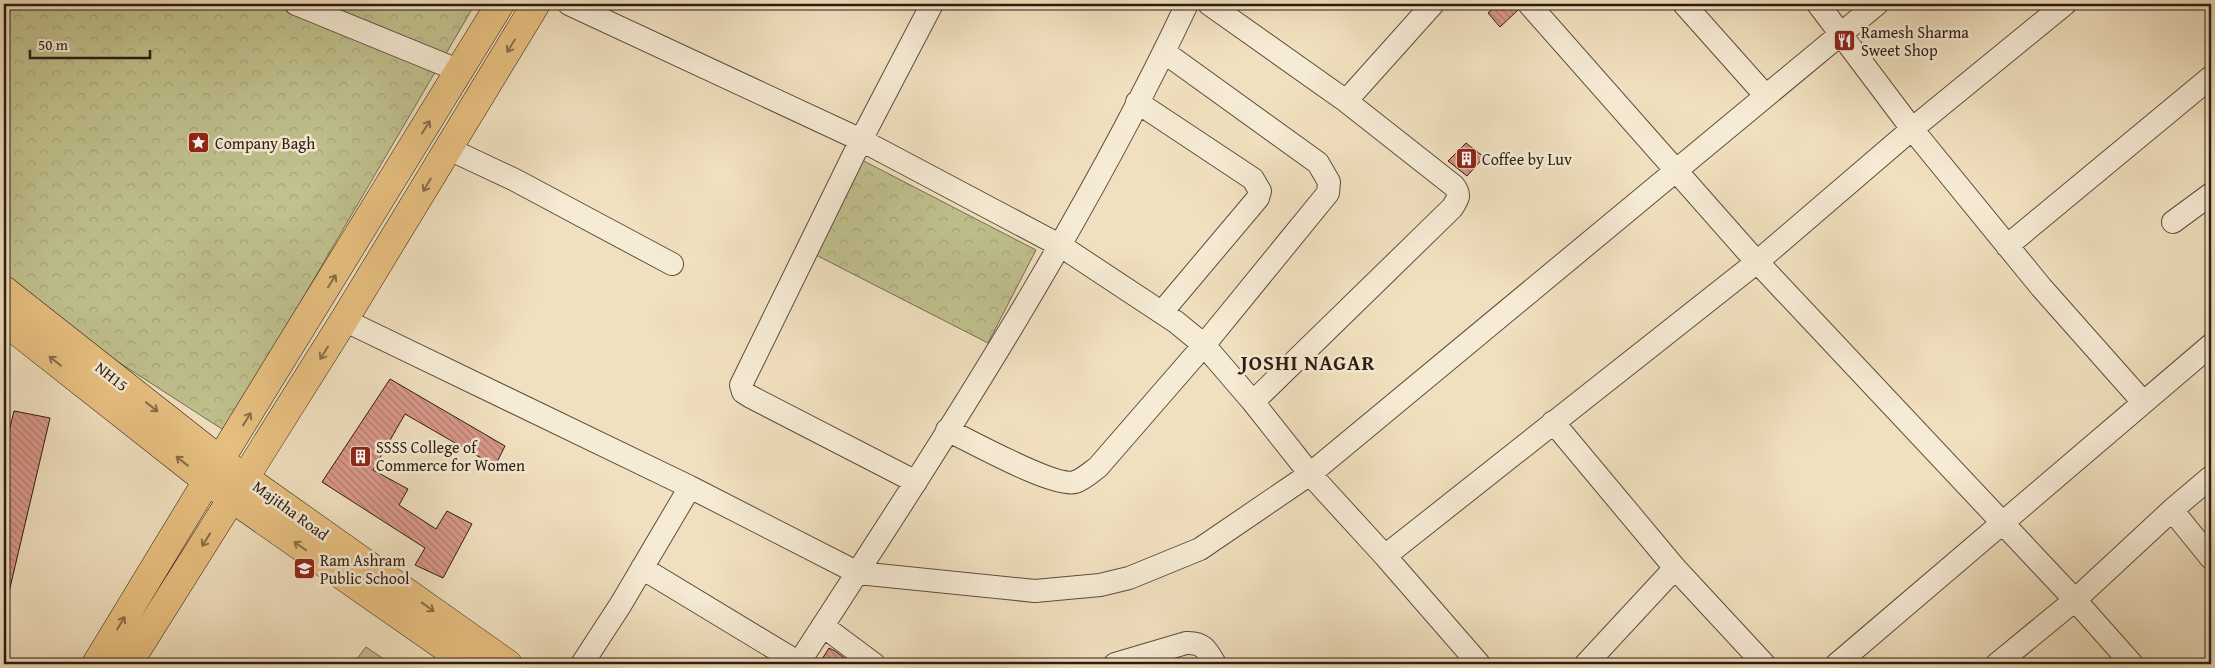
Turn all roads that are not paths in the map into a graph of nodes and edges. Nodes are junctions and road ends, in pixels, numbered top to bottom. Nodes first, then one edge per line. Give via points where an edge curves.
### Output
1 (296, 4) edge
2 (500, 4) edge
3 (536, 4) edge
4 (569, 4) edge
5 (932, 4) edge
6 (1187, 4) edge
7 (1209, 4) edge
8 (1433, 4) edge
9 (1529, 4) edge
10 (1684, 4) edge
11 (1818, 4) edge
12 (1877, 4) edge
13 (2066, 4) edge
14 (1842, 34) junction
15 (1164, 52) junction
16 (460, 71) junction
17 (2211, 77) edge
18 (1765, 95) junction
19 (1346, 101) junction
20 (1137, 102) junction
21 (1912, 129) junction
22 (861, 140) junction
23 (449, 149) junction
24 (1676, 170) junction
25 (2211, 194) edge
26 (2173, 222) dead end
27 (1061, 246) junction
28 (2007, 246) junction
29 (1757, 262) junction
30 (672, 264) dead end
31 (4, 290) edge
32 (1162, 312) junction
33 (344, 320) junction
34 (4, 321) edge
35 (1204, 345) junction
36 (2211, 345) edge
37 (1253, 402) junction
38 (2142, 402) junction
39 (1553, 422) junction
40 (947, 430) junction
41 (214, 471) junction
42 (1310, 474) junction
43 (2211, 477) edge
44 (916, 482) junction
45 (690, 487) junction
46 (239, 488) junction
47 (2172, 510) junction
48 (2002, 523) junction
49 (1385, 556) junction
50 (2211, 558) edge
51 (642, 568) junction
52 (1675, 568) junction
53 (858, 573) junction
54 (2075, 600) junction
55 (823, 626) junction
56 (132, 663) edge
57 (799, 663) edge
58 (96, 664) edge
59 (469, 664) edge
60 (508, 664) edge
61 (582, 664) edge
62 (874, 664) edge
63 (1115, 664) edge
64 (1215, 664) edge
65 (1479, 664) edge
66 (1586, 664) edge
67 (1764, 664) edge
68 (1837, 664) edge
69 (1997, 664) edge
70 (2132, 664) edge

1 - 16 street
2 - 16 main road
3 -> 23 main road
4 - 22 street
5 - 22 street
6 - 15 street
7 - 19 street
8 - 19 street
9 - 24 street
10 - 18 street
11 - 14 street
12 - 14 street
13 - 21 street
14 - 18 street
14 - 21 street
15 - 20 street
15 - 35 street via 1318,163 1329,182 1328,193
41 -> 16 main road
17 - 28 street
18 - 24 street
19 - 37 street via 1454,186 1458,199
20 - 27 street
20 - 32 street via 1253,179 1260,191 1258,198
21 - 28 street
21 - 29 street
22 - 27 street
22 - 44 street via 743,378 741,388 750,397
23 - 30 street via 523,184
23 -> 33 main road
24 - 29 street
24 - 42 street
25 - 26 street
27 - 32 street
27 - 40 street
28 - 38 street
29 - 39 street
29 - 48 street
31 -> 41 main road, NH15
32 - 35 street
33 - 45 street
33 -> 46 main road
41 -> 34 main road
35 - 37 street
35 - 40 street via 1098,467 1074,482 1050,479
36 - 38 street
37 - 42 street
38 - 48 street
39 - 49 street
39 - 52 street
40 - 44 street
41 - 46 main road
58 -> 41 main road
42 - 49 street
42 - 53 street via 1200,549 1129,578 1100,585 1035,591
43 - 47 street
44 - 53 street
45 - 51 street
45 - 53 street
46 -> 56 main road
59 -> 46 main road, Majitha Road
46 -> 60 main road, Majitha Road
47 - 50 street
47 - 54 street
48 - 54 street
48 - 68 street
49 - 65 street
51 - 57 street
51 - 61 street
52 - 66 street
52 - 67 street
53 - 55 street
54 - 69 street
54 - 70 street
55 - 57 street
55 - 62 street
63 - 64 street via 1194,642 1207,650

